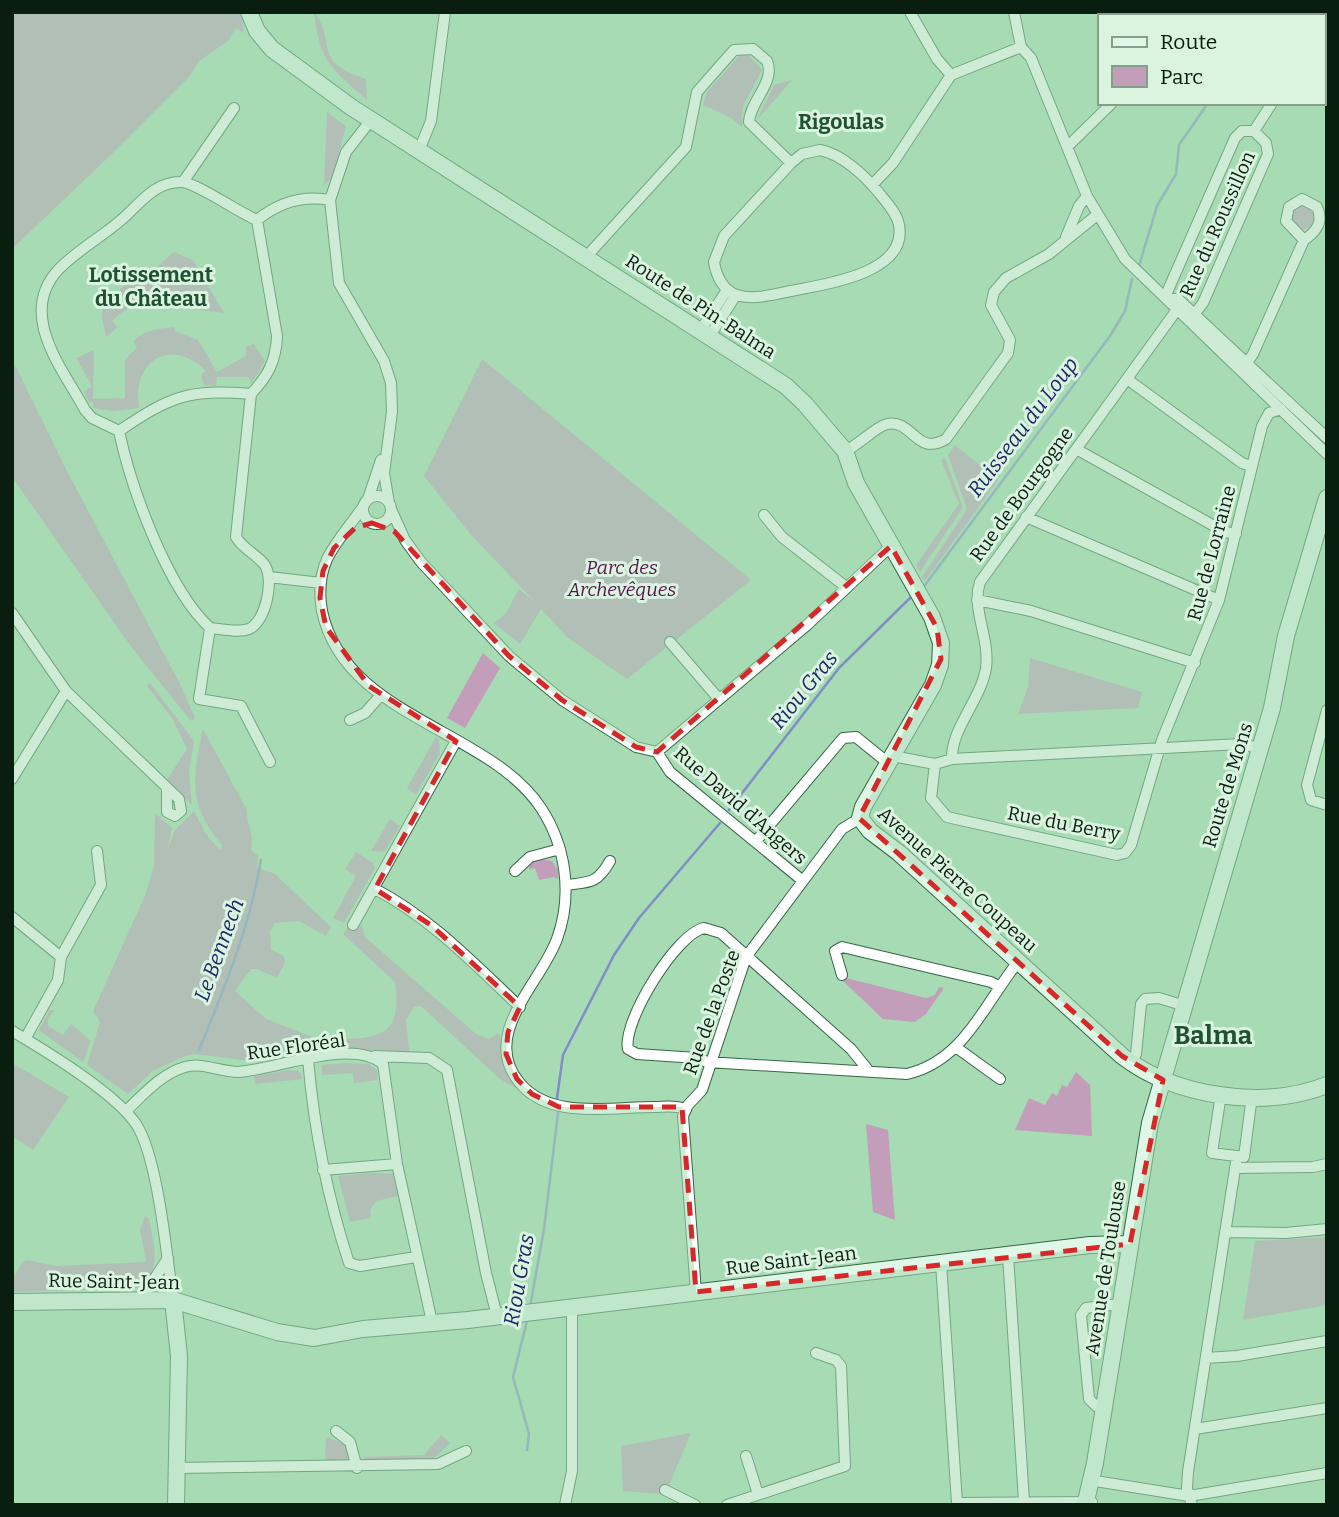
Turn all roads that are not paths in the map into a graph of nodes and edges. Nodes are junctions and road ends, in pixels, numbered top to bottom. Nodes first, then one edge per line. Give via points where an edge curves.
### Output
1 (249, 12) edge
2 (444, 12) edge
3 (910, 12) edge
4 (1008, 12) edge
5 (1014, 12) edge
6 (1017, 24) junction
7 (1021, 47) junction
8 (951, 75) junction
9 (1110, 105) edge
10 (1271, 105) edge
11 (233, 108) dead end
12 (369, 123) junction
13 (1090, 127) junction
14 (1254, 131) junction
15 (1061, 132) junction
16 (1067, 147) junction
17 (419, 148) junction
18 (791, 163) junction
19 (183, 182) junction
20 (872, 184) junction
21 (1087, 196) junction
22 (330, 200) junction
23 (1097, 215) junction
24 (257, 220) junction
25 (1064, 240) junction
26 (1304, 240) dead end
27 (586, 257) junction
28 (732, 293) junction
29 (1164, 297) junction
30 (1176, 311) junction
31 (1192, 318) junction
32 (705, 334) junction
33 (1246, 363) junction
34 (1127, 379) junction
35 (251, 394) junction
36 (1281, 409) junction
37 (119, 431) junction
38 (1327, 438) edge
39 (387, 441) junction
40 (1076, 449) junction
41 (845, 451) junction
42 (1327, 454) edge
43 (1251, 466) junction
44 (1326, 500) edge
45 (365, 503) junction
46 (390, 506) junction
47 (764, 515) dead end
48 (1026, 517) junction
49 (375, 524) junction
50 (1236, 534) junction
51 (344, 536) junction
52 (405, 540) junction
53 (891, 546) junction
54 (269, 577) junction
55 (321, 583) junction
56 (915, 586) joint
57 (846, 587) junction
58 (977, 600) junction
59 (1220, 600) junction
60 (12, 613) edge
61 (210, 628) junction
62 (670, 642) dead end
63 (1195, 663) junction
64 (66, 691) junction
65 (381, 695) junction
66 (718, 698) junction
67 (1327, 710) edge
68 (350, 720) dead end
69 (456, 741) junction
70 (1259, 748) junction
71 (1159, 750) junction
72 (657, 752) junction
73 (892, 755) junction
74 (952, 760) junction
75 (270, 762) dead end
76 (934, 764) junction
77 (12, 779) edge
78 (167, 788) dead end
79 (1327, 805) edge
80 (860, 818) junction
81 (756, 841) junction
82 (560, 849) junction
83 (97, 851) dead end
84 (610, 861) dead end
85 (515, 870) dead end
86 (803, 881) junction
87 (566, 885) junction
88 (375, 889) junction
89 (12, 917) edge
90 (353, 925) dead end
91 (61, 957) junction
92 (746, 957) junction
93 (1018, 961) junction
94 (842, 975) dead end
95 (1000, 987) junction
96 (1185, 1006) junction
97 (520, 1007) junction
98 (12, 1031) edge
99 (25, 1039) junction
100 (957, 1048) junction
101 (850, 1049) junction
102 (374, 1056) junction
103 (308, 1059) junction
104 (711, 1061) junction
105 (1130, 1063) junction
106 (843, 1070) junction
107 (868, 1070) junction
108 (1000, 1079) dead end
109 (1163, 1080) junction
110 (1327, 1085) edge
111 (1221, 1094) junction
112 (1252, 1096) junction
113 (685, 1109) junction
114 (126, 1111) junction
115 (1236, 1162) junction
116 (397, 1164) junction
117 (1327, 1164) edge
118 (323, 1170) junction
119 (1327, 1229) edge
120 (1226, 1232) junction
121 (1130, 1244) junction
122 (1008, 1255) junction
123 (416, 1257) junction
124 (168, 1258) junction
125 (940, 1263) junction
126 (696, 1292) junction
127 (141, 1299) junction
128 (173, 1300) junction
129 (12, 1302) edge
130 (1120, 1304) junction
131 (572, 1307) junction
132 (497, 1316) junction
133 (431, 1317) junction
134 (1327, 1340) edge
135 (816, 1353) dead end
136 (1206, 1358) junction
137 (1104, 1407) junction
138 (1327, 1408) edge
139 (1195, 1429) junction
140 (337, 1430) dead end
141 (466, 1451) dead end
142 (746, 1456) dead end
143 (177, 1468) junction
144 (357, 1468) junction
145 (1327, 1473) edge
146 (1093, 1481) junction
147 (664, 1490) dead end
148 (758, 1494) junction
149 (1190, 1500) edge
150 (1024, 1501) junction
151 (1089, 1503) edge
152 (176, 1505) edge
153 (565, 1505) edge
154 (695, 1505) edge
155 (727, 1505) edge

1 - 12 street, Route de Pin-Balma via 272,49
2 - 17 street via 429,130
3 - 8 street
4 - 6 street
5 - 6 street
6 - 7 street
7 - 8 street
7 - 15 street via 1031,58
8 - 20 street via 892,163
9 - 13 street
10 - 14 street
11 - 19 street
12 - 17 street, Route de Pin-Balma
12 - 22 street, Rue David d'Angers via 346,152
13 - 15 street
13 - 16 street
14 - 29 street, Rue du Roussillon via 1242,131 1236,138
14 - 31 street, Rue du Roussillon via 1266,143 1268,154 1203,303
15 - 16 street
16 - 21 street
17 - 27 street, Route de Pin-Balma
18 - 20 street via 811,150 827,151
18 - 27 street via 750,122 752,108 769,77 767,61 752,49 734,50 697,92 686,147
18 - 28 street via 719,244 714,262
19 - 24 street
19 - 37 street via 146,195 67,261 51,278 43,296 45,337 85,410
20 - 28 street via 900,226 895,245 878,265 845,281 755,297
21 - 23 street
21 - 25 street
22 - 24 street via 309,196 268,211
22 - 39 street, Rue David d'Angers via 339,283 388,373 393,398
23 - 25 street
23 - 29 street via 1132,268
24 - 35 street via 277,336 264,381
25 - 41 street via 1006,278 994,292 992,304 1010,340 1009,354 946,439 923,443 901,425 887,424
26 - 33 street
27 - 32 street, Route de Pin-Balma
28 - 32 street
29 - 30 street
29 - 31 street via 1179,300
30 - 31 street
30 - 34 street, Rue de Bourgogne
31 - 33 street
31 - 36 street
32 - 41 street, Route de Pin-Balma via 796,395
33 - 38 street
34 - 40 street, Rue de Bourgogne
34 - 43 street
35 - 37 street via 214,391 176,396
35 - 54 street via 236,537 264,564
36 - 42 street
36 - 43 street, Rue de Lorraine via 1265,418
37 - 61 street via 162,558
39 - 45 street, Rue David d'Angers
39 - 46 street, Rue David d'Angers via 384,473
40 - 48 street, Rue de Bourgogne
40 - 50 street
41 - 53 street, Route de Pin-Balma via 856,483
43 - 50 street, Rue de Lorraine
44 - 70 street, Route de Mons
45 - 46 street via 377,496
45 - 49 street via 364,517
45 - 51 street, Rue David d'Angers
46 - 49 street via 387,519
46 - 52 street, Rue David d'Angers
47 - 57 street via 782,537
48 - 58 street, Rue de Bourgogne via 984,573
48 - 59 street
49 - 51 street
49 - 52 street, Rue David d'Angers
50 - 59 street, Rue de Lorraine
51 - 55 street, Rue David d'Angers via 327,561
52 - 72 street, Rue David d'Angers via 509,656 562,700 636,747
53 - 56 street, Route de Pin-Balma
53 - 57 street
54 - 55 street
54 - 61 street via 263,614 256,625 246,631
55 - 65 street via 321,605 333,640
56 - 73 street, Avenue Pierre Coupeau via 937,628 941,659 933,685
57 - 66 street
58 - 63 street via 1031,611
58 - 74 street via 985,631 986,669
59 - 63 street, Rue de Lorraine
60 - 64 street
61 - 75 street via 199,699 241,706
62 - 66 street
63 - 71 street, Rue de Lorraine
64 - 77 street
64 - 78 street
65 - 68 street via 365,713
65 - 69 street
66 - 72 street
67 - 79 street via 1307,785 1311,800
69 - 82 street via 523,786 540,807
69 - 88 street
70 - 71 street via 1241,744
70 - 96 street, Route de Mons
71 - 74 street
71 - 76 street, Rue du Berry via 1131,845 1117,855 947,817 932,798
72 - 81 street, Rue David d'Angers via 670,772
73 - 76 street
73 - 80 street, Avenue Pierre Coupeau
73 - 81 street via 856,737 843,738
74 - 76 street
80 - 86 street, Rue de la Poste via 846,824
80 - 93 street, Avenue Pierre Coupeau
81 - 86 street, Rue David d'Angers
82 - 85 street via 530,857
82 - 87 street
83 - 91 street via 101,885
84 - 87 street via 602,876 592,882
86 - 92 street, Rue de la Poste
87 - 97 street via 557,940
88 - 90 street
88 - 97 street via 467,954
89 - 91 street
91 - 99 street via 58,980
92 - 101 street
92 - 104 street, Rue de la Poste
92 - 104 street via 721,933 697,929 651,983 626,1042 636,1054
93 - 95 street
93 - 105 street, Avenue Pierre Coupeau
94 - 95 street via 835,951 842,947
95 - 100 street
96 - 105 street via 1159,998 1144,999 1136,1054
96 - 109 street, Route de Mons
97 - 113 street via 508,1032 509,1066 524,1088 543,1102 559,1107
98 - 99 street
99 - 114 street
100 - 107 street via 939,1063 917,1072 895,1075
100 - 108 street
101 - 106 street
101 - 107 street
102 - 103 street, Rue Floréal
102 - 116 street, Rue Floréal via 383,1064
102 - 132 street via 429,1058 447,1070
103 - 114 street, Rue Floréal via 237,1072 187,1066 158,1081
103 - 118 street
104 - 106 street
104 - 113 street, Rue de la Poste via 702,1090
105 - 109 street, Avenue Pierre Coupeau
106 - 107 street
109 - 111 street, Avenue Pierre Coupeau
109 - 121 street, Avenue de Toulouse via 1148,1133
110 - 112 street, Avenue Pierre Coupeau via 1306,1092
111 - 112 street, Avenue Pierre Coupeau
111 - 115 street via 1212,1153
112 - 115 street via 1244,1157
113 - 126 street via 682,1134
114 - 124 street via 143,1138
115 - 117 street
115 - 120 street
116 - 118 street
116 - 123 street, Rue Floréal
118 - 123 street via 349,1263 360,1266
119 - 120 street
120 - 136 street
121 - 122 street, Rue Saint-Jean
121 - 130 street, Avenue de Toulouse
122 - 125 street, Rue Saint-Jean
122 - 150 street
123 - 133 street, Rue Floréal
124 - 127 street
124 - 128 street
125 - 126 street, Rue Saint-Jean
125 - 150 street via 957,1503
126 - 131 street, Rue Saint-Jean
127 - 128 street, Rue Saint-Jean
127 - 129 street, Rue Saint-Jean
128 - 133 street, Rue Saint-Jean via 292,1336 314,1338
128 - 143 street via 179,1356
130 - 137 street, Avenue de Toulouse
130 - 137 street via 1087,1308 1082,1315 1089,1399
131 - 132 street, Rue Saint-Jean
131 - 153 street via 572,1471
132 - 133 street, Rue Saint-Jean
134 - 136 street
135 - 148 street via 841,1366 845,1466
136 - 139 street
137 - 146 street, Avenue de Toulouse
138 - 139 street
139 - 149 street via 1188,1472
140 - 144 street via 350,1442
141 - 144 street via 438,1464
142 - 148 street
143 - 144 street
143 - 152 street
145 - 149 street
146 - 149 street
146 - 151 street, Avenue de Toulouse
147 - 154 street
148 - 155 street
150 - 151 street

